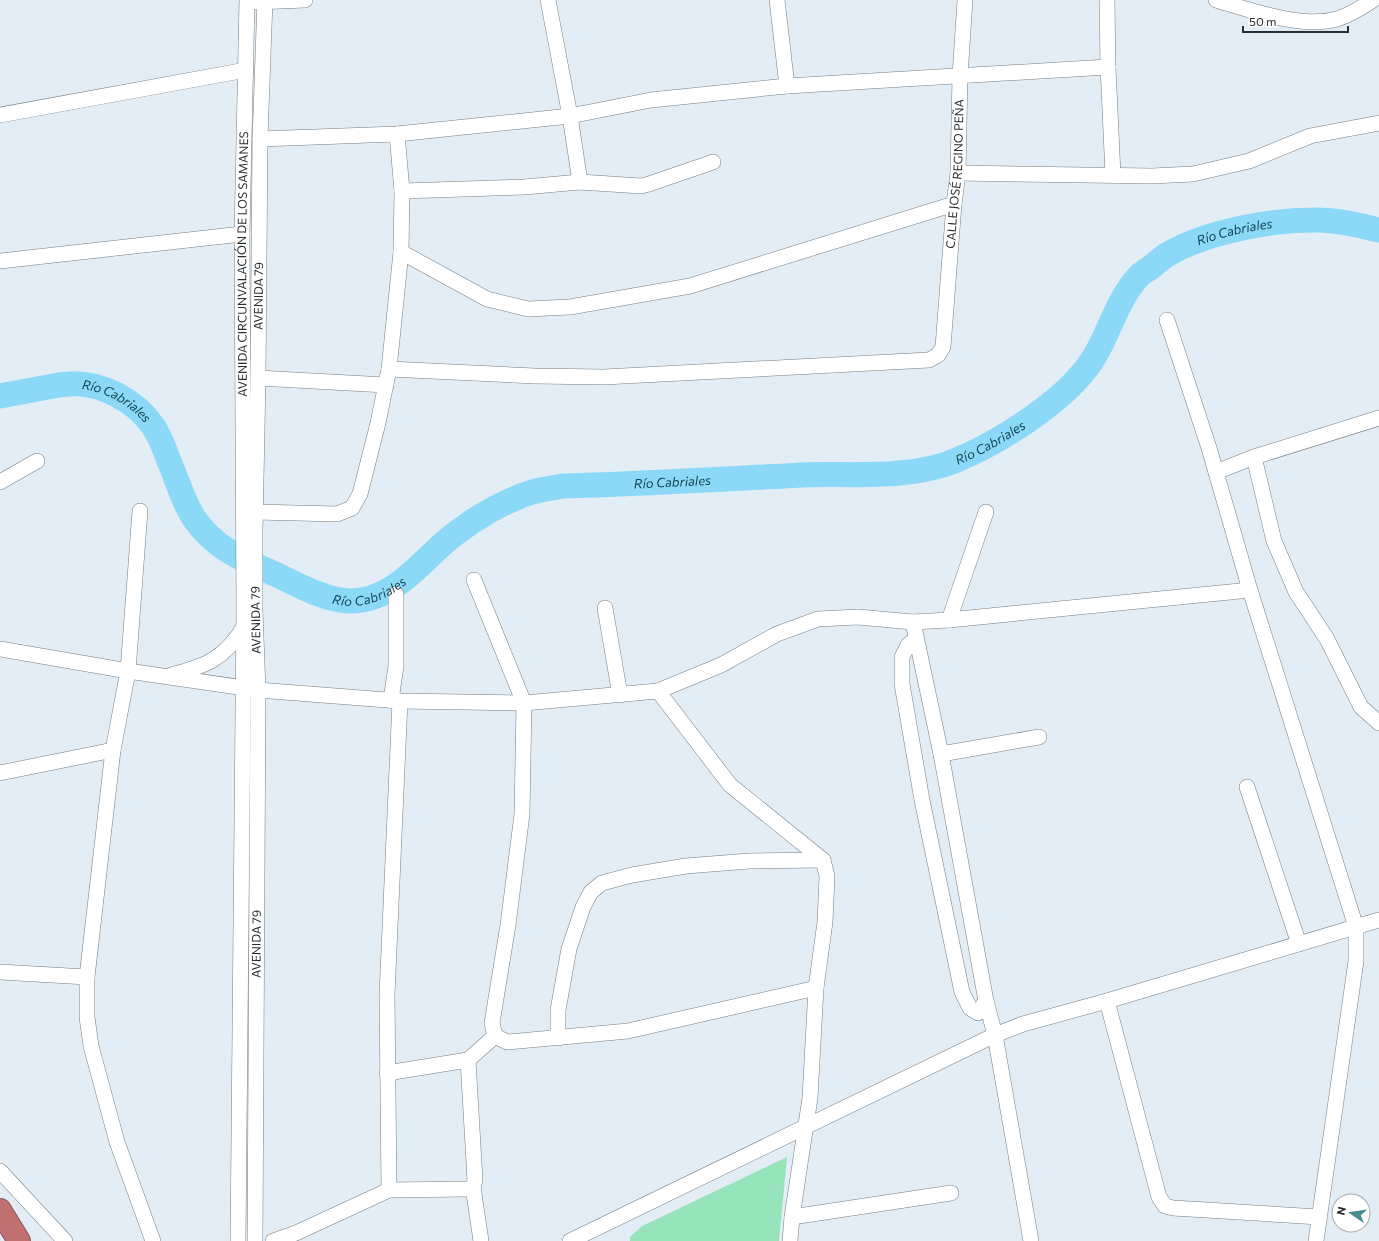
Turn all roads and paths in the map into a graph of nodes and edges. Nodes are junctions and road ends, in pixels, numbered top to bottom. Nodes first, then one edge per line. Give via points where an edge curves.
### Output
1 (305, 0) edge
2 (548, 0) edge
3 (777, 0) edge
4 (965, 0) edge
5 (1107, 0) edge
6 (1216, 0) edge
7 (1374, 0) edge
8 (247, 1) edge
9 (265, 1) edge
10 (1379, 11) edge
11 (1108, 67) junction
12 (246, 70) junction
13 (960, 76) junction
14 (787, 86) junction
15 (0, 115) edge
16 (570, 116) junction
17 (1379, 123) edge
18 (397, 134) junction
19 (260, 139) junction
20 (713, 162) dead end
21 (958, 173) junction
22 (1113, 175) junction
23 (580, 182) junction
24 (402, 191) junction
25 (954, 204) junction
26 (242, 234) junction
27 (400, 252) junction
28 (0, 261) edge
29 (1167, 320) dead end
30 (389, 369) junction
31 (258, 378) junction
32 (386, 386) junction
33 (1379, 418) edge
34 (1254, 457) junction
35 (38, 461) dead end
36 (1216, 472) junction
37 (0, 482) edge
38 (140, 511) dead end
39 (256, 512) junction
40 (986, 512) dead end
41 (250, 529) junction
42 (474, 580) dead end
43 (1250, 590) junction
44 (396, 594) dead end
45 (605, 608) dead end
46 (249, 610) junction
47 (949, 620) junction
48 (913, 622) junction
49 (244, 627) junction
50 (916, 639) junction
51 (0, 649) edge
52 (128, 671) junction
53 (165, 677) junction
54 (243, 688) junction
55 (258, 690) junction
56 (658, 691) junction
57 (620, 695) junction
58 (396, 701) junction
59 (524, 703) junction
60 (1379, 723) edge
61 (1039, 737) dead end
62 (113, 750) junction
63 (941, 754) junction
64 (0, 773) edge
65 (1247, 787) dead end
66 (823, 860) junction
67 (1379, 920) edge
68 (1356, 927) junction
69 (1299, 944) junction
70 (0, 972) edge
71 (87, 977) junction
72 (816, 988) junction
73 (986, 1001) junction
74 (1107, 1001) junction
75 (995, 1035) junction
76 (495, 1036) junction
77 (558, 1038) junction
78 (468, 1060) junction
79 (387, 1073) junction
80 (806, 1127) junction
81 (0, 1171) edge
82 (473, 1187) junction
83 (389, 1190) junction
84 (950, 1193) dead end
85 (0, 1210) edge
86 (792, 1217) junction
87 (1319, 1217) junction
88 (0, 1238) edge
89 (2, 1241) edge
90 (19, 1241) edge
91 (65, 1241) edge
92 (153, 1241) edge
93 (238, 1241) edge
94 (255, 1241) edge
95 (273, 1241) edge
96 (481, 1241) edge
97 (570, 1241) edge
98 (790, 1241) edge
99 (1031, 1241) edge
100 (1316, 1241) edge

1 - 9 street
2 - 16 street
3 - 14 street
4 - 13 street, CALLE JOSÉ REGINO PEÑA
5 - 11 street
6 - 7 street via 1240,8 1313,22 1336,19
7 - 10 street
8 - 9 street
8 - 12 street, AVENIDA CIRCUNVALACIÓN DE LOS SAMANES
9 - 19 street, AVENIDA 79
11 - 13 street
11 - 22 street
12 - 15 street
12 - 26 street, AVENIDA CIRCUNVALACIÓN DE LOS SAMANES
13 - 14 street
13 - 21 street, CALLE JOSÉ REGINO PEÑA
14 - 16 street via 651,100
16 - 18 street
16 - 23 street
17 - 22 street via 1310,136 1249,161 1193,174
18 - 19 street
18 - 24 street
19 - 31 street, AVENIDA 79
20 - 23 street via 641,186
21 - 22 street
21 - 25 street, CALLE JOSÉ REGINO PEÑA
23 - 24 street via 524,187
24 - 27 street
25 - 27 street via 690,286 570,307 528,309 487,299
25 - 30 street, CALLE JOSÉ REGINO PEÑA via 942,346 938,355 929,360 604,377
26 - 28 street
26 - 41 street, AVENIDA CIRCUNVALACIÓN DE LOS SAMANES
27 - 30 street
29 - 36 street
30 - 32 street
31 - 32 street
31 - 39 street, AVENIDA 79
32 - 39 street via 360,494 352,508 337,514
33 - 34 street
34 - 36 street
34 - 60 street via 1274,541 1296,592 1327,639 1361,707
35 - 37 street
36 - 43 street
38 - 52 street
39 - 41 street, AVENIDA 79
40 - 47 street
41 - 46 street, AVENIDA 79
42 - 59 street
43 - 47 street
43 - 68 street
44 - 58 street
45 - 57 street
46 - 49 street, AVENIDA 79
46 - 55 street, AVENIDA 79
47 - 48 street
48 - 50 street
48 - 56 street via 858,617 818,619 778,634 721,665
49 - 53 street via 235,642 223,654 196,668
49 - 54 street, AVENIDA 79
50 - 63 street
50 - 73 street via 908,645 902,657 902,684 922,800 962,992 970,1008 978,1013
51 - 52 street
52 - 53 street
52 - 62 street
53 - 54 street
54 - 55 street
54 - 93 street, AVENIDA 79
55 - 58 street
55 - 94 street, AVENIDA 79
56 - 57 street
56 - 66 street via 730,785
57 - 59 street
58 - 59 street
58 - 79 street
59 - 76 street via 522,814 492,1023
61 - 63 street
62 - 64 street
62 - 71 street
63 - 73 street
65 - 69 street
66 - 72 street via 827,876 825,915
66 - 77 street via 749,861 686,866 602,883 591,892 583,907 569,949 558,1010
67 - 68 street
68 - 69 street
68 - 87 street via 1356,961
69 - 74 street
70 - 71 street
71 - 92 street via 87,1017 91,1046 117,1142
72 - 77 street via 628,1031
72 - 80 street
73 - 75 street
74 - 75 street via 1023,1024
74 - 87 street via 1159,1197 1165,1206
75 - 80 street
75 - 99 street
76 - 77 street via 506,1042
76 - 78 street
78 - 79 street
78 - 82 street
79 - 83 street
80 - 86 street
80 - 97 street
81 - 91 street
82 - 83 street
82 - 96 street
83 - 95 street
84 - 86 street
85 - 90 highway
86 - 98 street
87 - 100 street
88 - 89 highway

